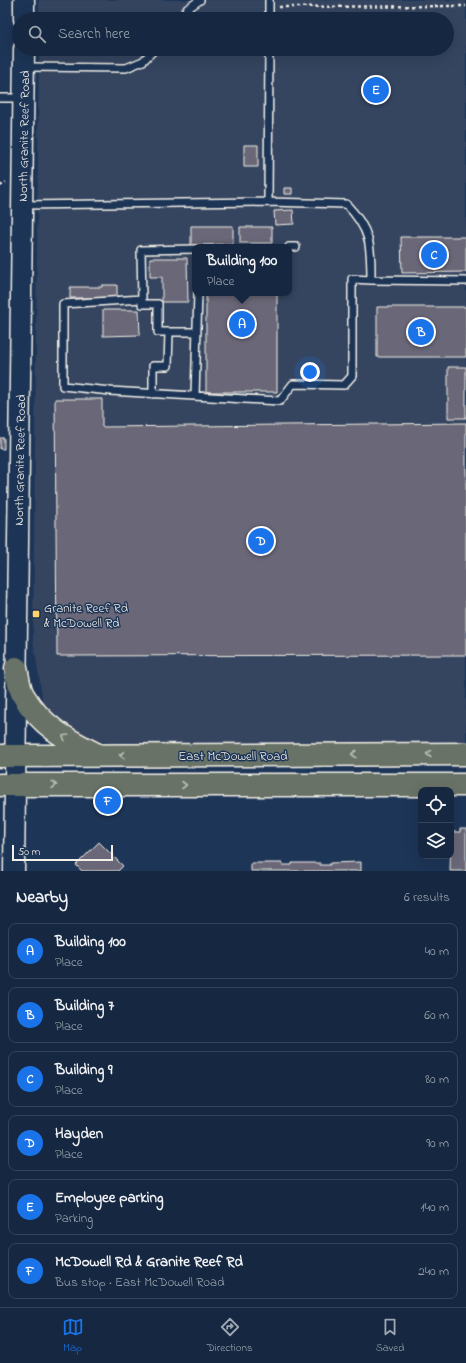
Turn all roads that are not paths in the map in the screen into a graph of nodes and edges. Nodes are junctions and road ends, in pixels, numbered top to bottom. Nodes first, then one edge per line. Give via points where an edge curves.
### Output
1 (24, 0) edge
2 (200, 0) edge
3 (269, 0) edge
4 (24, 12) edge
5 (185, 12) edge
6 (269, 12) edge
7 (148, 56) edge
8 (269, 56) edge
9 (24, 58) edge
10 (0, 98) edge
11 (23, 98) junction
12 (268, 202) junction
13 (22, 205) junction
14 (192, 249) edge
15 (371, 280) junction
16 (466, 281) edge
17 (198, 296) edge
18 (142, 299) junction
19 (169, 332) junction
20 (197, 332) junction
21 (153, 394) junction
22 (195, 396) junction
23 (16, 668) junction
24 (393, 754) junction
25 (466, 754) edge
26 (8, 756) edge
27 (99, 756) junction
28 (8, 785) edge
29 (393, 785) junction
30 (466, 785) edge
31 (14, 871) edge

1 - 4 street
2 - 5 lane
3 - 6 lane
7 - 9 lane via 126,68
8 - 12 lane
9 - 11 street, North Granite Reef Road
10 - 11 lane
11 - 13 street, North Granite Reef Road
12 - 13 lane
12 - 15 lane via 346,204 358,216 367,233 371,253
13 - 23 street, North Granite Reef Road
14 - 18 lane via 141,250
15 - 16 lane
15 - 22 lane via 352,279 352,376 344,385 293,384 280,401
17 - 20 lane
18 - 19 lane via 142,304 158,304 158,332
18 - 21 lane via 63,304 63,386
19 - 20 lane
19 - 21 lane via 168,366 153,366
20 - 22 lane
21 - 22 lane
23 - 26 street, North Granite Reef Road
27 -> 23 main road via 57,733 42,720 23,694
25 -> 24 main road, East McDowell Road
24 -> 27 main road, East McDowell Road
24 - 29 main road
26 - 27 main road, East McDowell Road
26 - 28 street, North Granite Reef Road
28 -> 29 main road
28 - 31 street, North Granite Reef Road
29 - 30 main road

